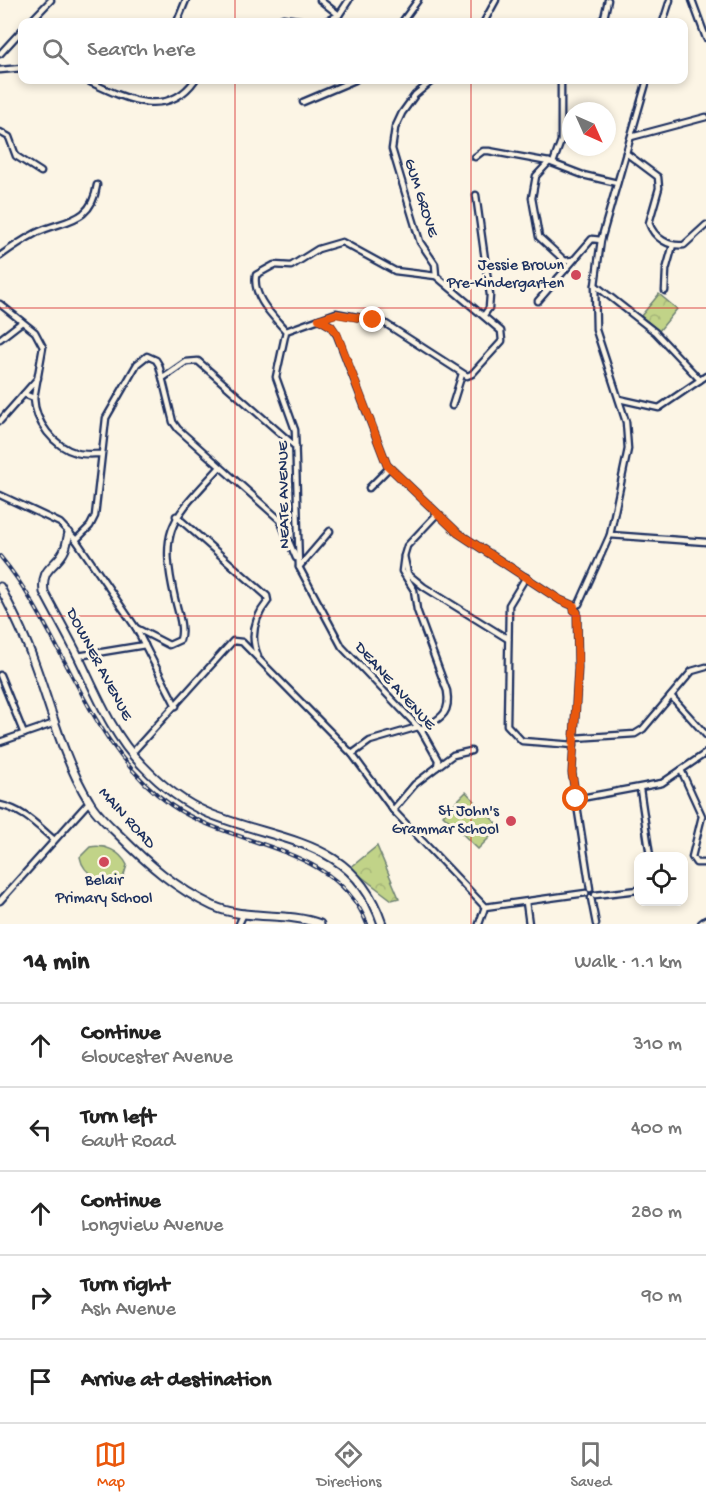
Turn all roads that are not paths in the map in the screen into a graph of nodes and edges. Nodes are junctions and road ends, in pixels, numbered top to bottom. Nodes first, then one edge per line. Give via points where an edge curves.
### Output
1 (51, 0) edge
2 (186, 0) edge
3 (320, 0) edge
4 (349, 0) edge
5 (418, 0) edge
6 (496, 0) edge
7 (608, 0) edge
8 (670, 0) edge
9 (692, 0) edge
10 (339, 15) junction
11 (34, 18) edge
12 (179, 18) edge
13 (333, 18) edge
14 (405, 18) edge
15 (486, 18) edge
16 (604, 18) edge
17 (664, 18) edge
18 (18, 34) edge
19 (706, 38) edge
20 (0, 54) edge
21 (18, 68) edge
22 (0, 70) edge
23 (94, 84) edge
24 (191, 84) edge
25 (349, 84) edge
26 (428, 84) edge
27 (561, 84) edge
28 (645, 84) edge
29 (303, 102) dead end
30 (706, 117) edge
31 (0, 132) edge
32 (631, 137) junction
33 (626, 153) junction
34 (475, 157) dead end
35 (551, 162) junction
36 (41, 172) dead end
37 (617, 183) junction
38 (97, 185) dead end
39 (476, 195) dead end
40 (706, 225) edge
41 (601, 240) junction
42 (673, 245) junction
43 (0, 256) edge
44 (573, 260) junction
45 (436, 276) junction
46 (595, 285) junction
47 (665, 291) dead end
48 (538, 301) dead end
49 (0, 304) edge
50 (484, 315) junction
51 (319, 319) junction
52 (22, 322) junction
53 (286, 331) junction
54 (0, 339) edge
55 (462, 374) junction
56 (706, 376) edge
57 (38, 378) junction
58 (163, 378) junction
59 (700, 380) junction
60 (24, 393) junction
61 (34, 398) junction
62 (619, 399) junction
63 (452, 406) dead end
64 (0, 421) edge
65 (296, 447) junction
66 (101, 454) junction
67 (220, 467) junction
68 (389, 468) junction
69 (369, 488) dead end
70 (0, 495) edge
71 (437, 513) junction
72 (176, 516) junction
73 (330, 531) dead end
74 (69, 533) junction
75 (610, 536) junction
76 (76, 540) junction
77 (706, 542) edge
78 (404, 556) junction
79 (299, 565) junction
80 (526, 577) junction
81 (0, 587) edge
82 (577, 605) junction
83 (136, 628) junction
84 (152, 638) junction
85 (508, 639) junction
86 (145, 645) junction
87 (147, 650) junction
88 (78, 656) junction
89 (259, 659) junction
90 (706, 667) edge
91 (0, 675) edge
92 (671, 696) junction
93 (176, 706) junction
94 (55, 723) junction
95 (419, 729) junction
96 (24, 734) junction
97 (706, 735) edge
98 (574, 738) junction
99 (0, 742) edge
100 (574, 745) junction
101 (471, 751) dead end
102 (132, 753) junction
103 (706, 753) edge
104 (352, 754) junction
105 (437, 767) junction
106 (681, 770) junction
107 (640, 789) junction
108 (576, 799) junction
109 (89, 802) junction
110 (0, 805) edge
111 (393, 810) junction
112 (53, 839) junction
113 (649, 852) edge
114 (706, 863) edge
115 (588, 891) junction
116 (634, 891) edge
117 (593, 896) junction
118 (0, 901) edge
119 (526, 902) junction
120 (485, 907) junction
121 (244, 913) junction
122 (706, 921) edge
123 (238, 924) edge
124 (320, 924) edge
125 (382, 924) edge
126 (479, 924) edge
127 (529, 924) edge
128 (596, 924) edge
129 (702, 924) edge

1 - 11 street
2 - 12 street
3 - 10 street
4 - 10 street
5 - 14 street
6 - 15 street
7 - 16 street
8 - 17 street
9 - 19 street
10 - 13 street
18 - 20 street
21 - 22 street
23 - 24 street via 146,104 162,104
25 - 29 street
26 - 45 street, GUM GROVE via 402,113 392,149 420,242 435,264
27 - 35 street via 561,141
28 - 32 street
30 - 32 street
31 - 36 street via 9,137 16,156
32 - 33 street
33 - 37 street
33 - 42 street via 658,177 659,188 649,223 660,238
34 - 35 street via 489,151
35 - 37 street
35 - 44 street via 536,176 532,191 539,237 565,261
37 - 41 street
38 - 43 street via 93,201 78,219 37,232
39 - 50 street via 490,295
40 - 42 street via 684,245
41 - 44 street via 592,239
41 - 46 street
42 - 47 street
44 - 48 street
45 - 50 street, GUM GROVE
45 - 53 street via 395,271 342,242 318,249 291,266 264,268 256,275 255,283 269,312
46 - 59 street via 655,332
46 - 62 street via 596,330
49 - 52 street
50 - 55 street, GUM GROVE via 501,332 502,341 472,374
51 - 53 street
51 - 55 street via 349,314 382,322
51 - 68 street via 337,334
52 - 54 street
52 - 57 street via 35,332 43,346
53 - 65 street, NEATE AVENUE via 276,377 295,430
55 - 63 street
56 - 59 street
57 - 60 street
57 - 61 street
58 - 65 street via 186,362 198,361
58 - 66 street, DEANE AVENUE via 156,360 147,356 137,364 108,414
58 - 67 street, DEANE AVENUE via 178,429
59 - 62 street via 659,408
60 - 61 street
60 - 64 street
61 - 66 street via 44,429 61,446 76,453
62 - 75 street via 628,443
65 - 79 street, NEATE AVENUE
66 - 76 street via 94,516
67 - 72 street
67 - 79 street, DEANE AVENUE via 280,520
68 - 69 street
68 - 71 street
70 - 74 street via 60,523
71 - 78 street via 407,546
71 - 80 street via 458,533
72 - 84 street via 167,558 182,634 180,640 168,645
72 - 89 street via 267,596 253,637
73 - 79 street
74 - 76 street
74 - 88 street, DOWNER AVENUE via 64,552 49,567 43,582 44,592
75 - 77 street
75 - 82 street
76 - 83 street
78 - 85 street via 408,574 424,587
78 - 95 street via 402,571 414,590 417,610 449,704 446,712
79 - 95 street, DEANE AVENUE via 342,647
80 - 82 street via 560,600
80 - 85 street via 509,605
81 - 94 street, MAIN ROAD via 20,626
82 - 98 street
83 - 84 street
83 - 86 street
84 - 87 street
85 - 100 street via 507,725 522,741
86 - 87 street
86 - 88 street
87 - 93 street
88 - 102 street, DOWNER AVENUE via 103,709
89 - 93 street via 242,642 233,641
89 - 104 street
90 - 92 street via 692,671
91 - 96 street
92 - 97 street
92 - 98 street via 635,734
93 - 102 street
94 - 96 street
94 - 109 street, MAIN ROAD
95 - 104 street via 370,741
95 - 105 street, DEANE AVENUE via 438,760
96 - 99 street
98 - 100 street
100 - 108 street via 572,773
101 - 105 street via 453,755
102 - 125 street, DOWNER AVENUE via 161,783 206,812 325,852 355,875 368,891
103 - 106 street
104 - 111 street
105 - 111 street via 415,784
106 - 107 street via 662,783
106 - 114 street via 702,816 692,857 696,863
107 - 108 street
107 - 113 street
108 - 115 street
109 - 112 street
109 - 121 street, MAIN ROAD via 172,883 215,907
110 - 112 street via 24,814
111 - 120 street
112 - 118 street
115 - 117 street via 594,891
115 - 119 street
116 - 117 street
117 - 128 street
119 - 120 street
119 - 127 street
120 - 126 street
121 - 123 street
121 - 124 street, MAIN ROAD
122 - 129 street

